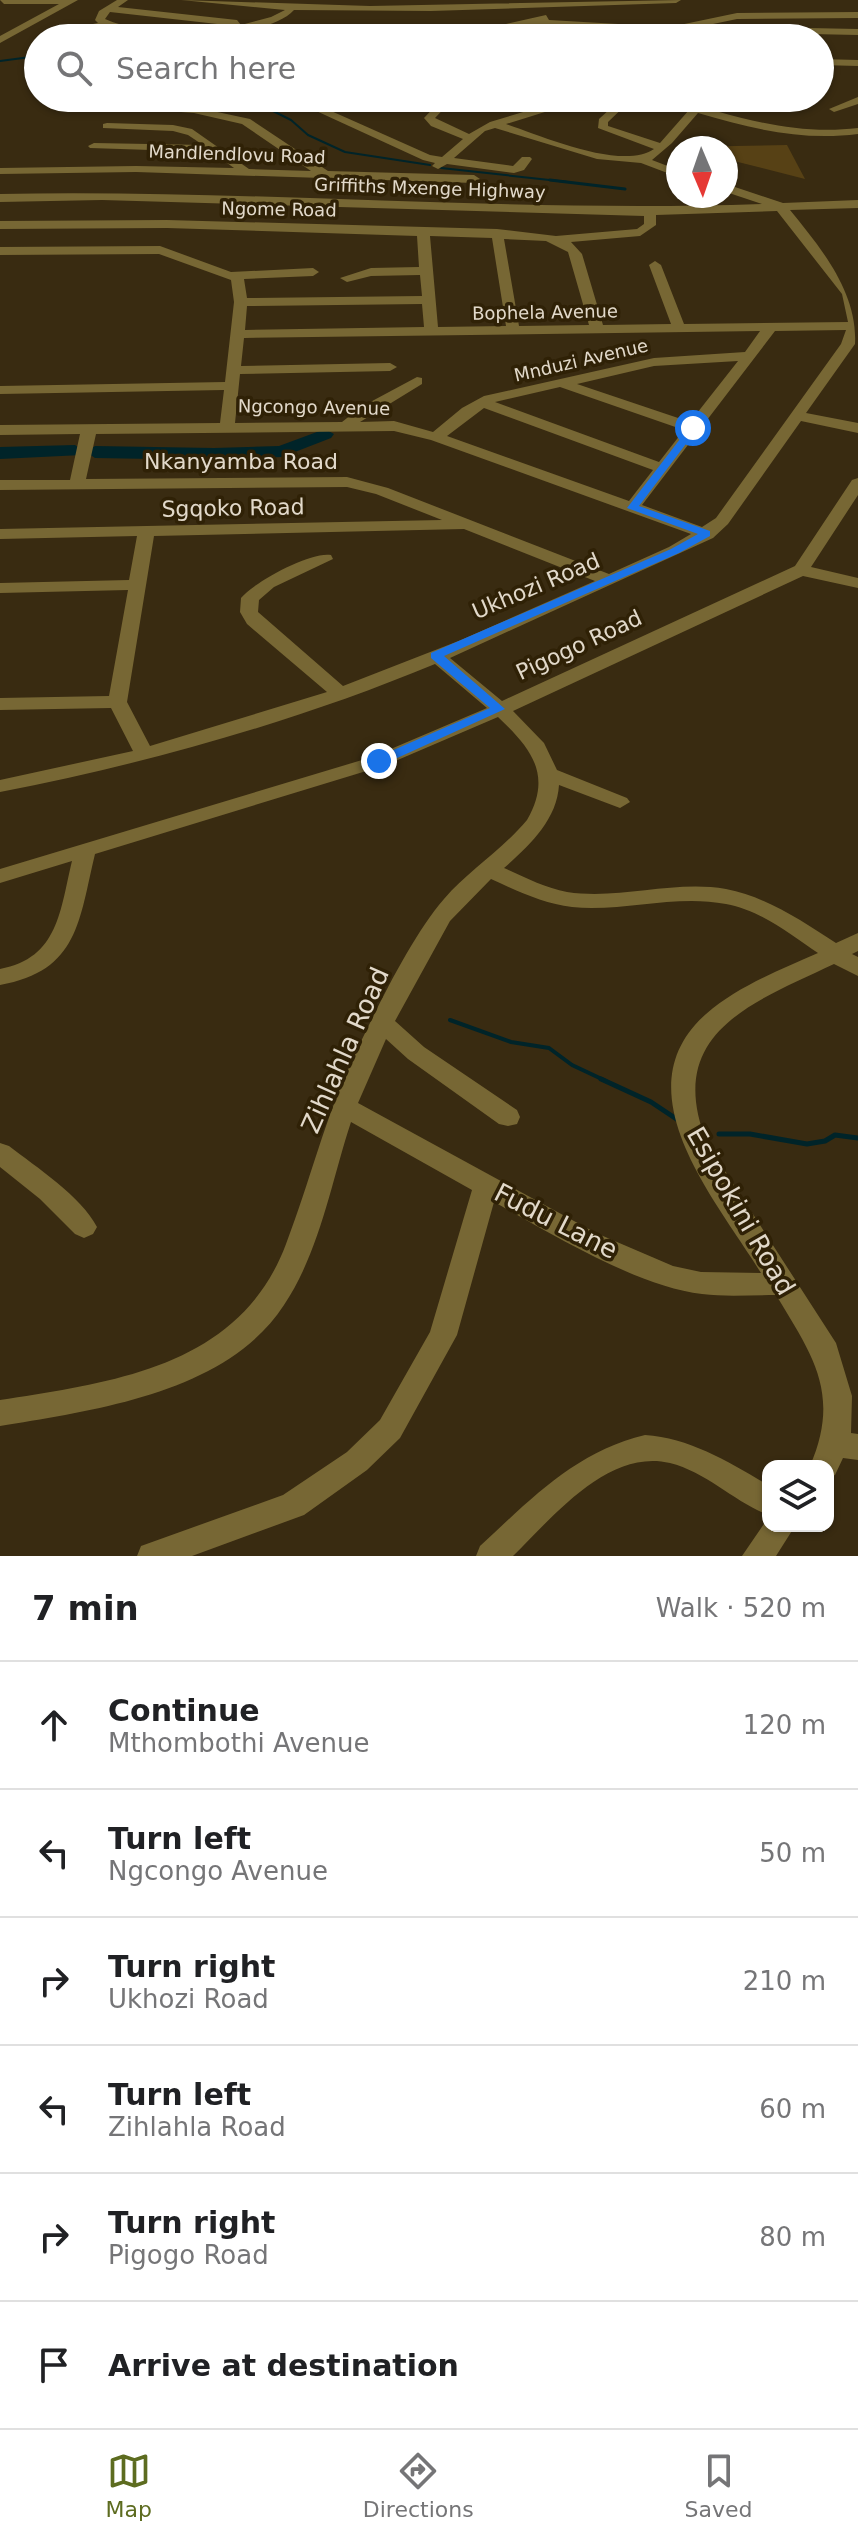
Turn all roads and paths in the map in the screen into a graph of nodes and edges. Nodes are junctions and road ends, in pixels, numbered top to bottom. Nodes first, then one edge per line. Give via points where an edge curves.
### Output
1 (72, 0) edge
2 (123, 0) edge
3 (186, 0) edge
4 (676, 0) edge
5 (214, 1) edge
6 (647, 1) edge
7 (2, 2) edge
8 (553, 2) edge
9 (109, 9) junction
10 (293, 9) edge
11 (858, 15) edge
12 (659, 20) junction
13 (536, 22) junction
14 (29, 24) edge
15 (104, 24) edge
16 (244, 24) edge
17 (257, 24) edge
18 (522, 24) edge
19 (661, 24) edge
20 (680, 24) edge
21 (707, 24) edge
22 (24, 27) edge
23 (834, 31) edge
24 (840, 31) junction
25 (858, 32) edge
26 (0, 40) edge
27 (854, 44) dead end
28 (834, 62) edge
29 (858, 63) edge
30 (858, 100) edge
31 (834, 109) dead end
32 (115, 112) edge
33 (203, 112) edge
34 (330, 112) edge
35 (435, 112) edge
36 (540, 112) edge
37 (613, 112) edge
38 (693, 112) edge
39 (713, 112) edge
40 (494, 124) junction
41 (107, 126) junction
42 (858, 131) edge
43 (470, 138) junction
44 (94, 146) junction
45 (660, 147) junction
46 (216, 149) junction
47 (526, 159) dead end
48 (644, 159) junction
49 (443, 161) junction
50 (80, 169) junction
51 (666, 170) edge
52 (0, 171) edge
53 (246, 172) junction
54 (308, 174) junction
55 (324, 174) junction
56 (421, 177) junction
57 (474, 179) dead end
58 (738, 192) edge
59 (0, 198) edge
60 (352, 203) junction
61 (858, 204) edge
62 (783, 208) junction
63 (650, 212) junction
64 (167, 224) junction
65 (0, 225) edge
66 (423, 232) junction
67 (497, 233) junction
68 (557, 239) junction
69 (160, 250) junction
70 (0, 251) edge
71 (655, 265) dead end
72 (425, 271) junction
73 (313, 272) dead end
74 (233, 275) junction
75 (347, 278) dead end
76 (427, 300) junction
77 (241, 302) junction
78 (857, 326) edge
79 (771, 327) junction
80 (679, 328) junction
81 (513, 330) junction
82 (597, 330) junction
83 (431, 331) junction
84 (235, 334) junction
85 (747, 356) junction
86 (390, 367) dead end
87 (231, 378) junction
88 (417, 381) dead end
89 (560, 383) junction
90 (0, 390) edge
91 (481, 402) junction
92 (797, 416) junction
93 (347, 425) junction
94 (227, 426) junction
95 (693, 428) junction
96 (858, 428) edge
97 (89, 429) junction
98 (0, 430) edge
99 (436, 437) junction
100 (661, 468) junction
101 (77, 483) junction
102 (858, 483) edge
103 (0, 485) edge
104 (632, 508) junction
105 (467, 525) junction
106 (146, 532) junction
107 (0, 534) edge
108 (707, 534) junction
109 (325, 559) dead end
110 (801, 570) junction
111 (609, 580) junction
112 (858, 583) edge
113 (138, 585) junction
114 (0, 588) edge
115 (436, 655) junction
116 (341, 694) junction
117 (118, 702) junction
118 (0, 704) edge
119 (498, 709) junction
120 (144, 754) junction
121 (548, 773) junction
122 (0, 786) edge
123 (620, 802) dead end
124 (85, 852) junction
125 (488, 870) junction
126 (0, 876) edge
127 (858, 941) edge
128 (835, 954) junction
129 (858, 968) edge
130 (0, 977) edge
131 (383, 1023) junction
132 (344, 1107) junction
133 (508, 1117) dead end
134 (0, 1153) edge
135 (486, 1185) junction
136 (84, 1227) dead end
137 (783, 1284) junction
138 (0, 1413) edge
139 (839, 1452) edge
140 (762, 1498) edge
141 (775, 1532) edge
142 (166, 1554) edge
143 (491, 1556) edge
144 (757, 1556) edge

1 - 7 street
1 - 14 street
2 - 9 street
3 - 5 street
4 - 6 street
5 - 10 street
6 - 8 street
6 - 12 street
8 - 10 street
8 - 13 street via 549,16
9 - 15 street via 100,17
9 - 16 street
10 - 17 street
11 - 21 street via 737,16
12 - 13 street
12 - 19 street
12 - 20 street
13 - 18 street
22 - 26 street
23 - 24 street
24 - 25 street
24 - 27 street
28 - 29 street
30 - 31 street
32 - 41 street
33 - 55 street via 246,121
34 - 49 street
35 - 43 street via 429,118 435,124
36 - 40 street
37 - 45 street via 603,128
38 - 45 street
39 - 42 street via 805,135
40 - 43 street
40 - 48 street via 604,158
41 - 44 street
41 - 46 street via 184,130
43 - 49 street
44 - 46 street
44 - 50 street
45 - 48 street
46 - 53 street
47 - 49 street via 514,170
48 - 51 street
49 - 56 street
50 - 52 street, Mandlendlovu Road
50 - 53 street, Mandlendlovu Road
53 - 54 street, Mandlendlovu Road
54 - 55 street, Mandlendlovu Road
54 - 60 street via 309,187
55 - 56 street, Mandlendlovu Road
56 - 57 street, Mandlendlovu Road
58 - 62 street
59 - 60 street, Griffiths Mxenge Highway
60 - 63 street, Griffiths Mxenge Highway
61 - 62 street, Griffiths Mxenge Highway
62 - 63 street, Griffiths Mxenge Highway
62 - 78 street via 849,294
63 - 68 street, Ngome Road via 650,225 640,232
64 - 65 street, Ngome Road
64 - 66 street, Ngome Road
64 - 69 street
66 - 67 street, Ngome Road
66 - 72 street
67 - 68 street, Ngome Road
67 - 81 street
68 - 82 street via 576,254
69 - 70 street
69 - 74 street
71 - 80 street
72 - 75 street
72 - 76 street
73 - 74 street
74 - 77 street via 240,284
76 - 77 street
76 - 83 street
77 - 84 street
78 - 79 street, Bophela Avenue
78 - 92 street, Ukhozi Road
79 - 80 street, Bophela Avenue
79 - 85 street
80 - 82 street, Bophela Avenue
81 - 82 street, Bophela Avenue
81 - 83 street, Bophela Avenue
83 - 84 street, Bophela Avenue
84 - 87 street
85 - 89 street, Mnduzi Avenue via 677,358
85 - 95 street
86 - 87 street
87 - 90 street
87 - 94 street
88 - 93 street
89 - 91 street, Mnduzi Avenue
89 - 95 street
91 - 99 street, Mnduzi Avenue
91 - 100 street
92 - 96 street
92 - 108 street, Ukhozi Road via 722,521
93 - 94 street, Ngcongo Avenue
93 - 99 street, Ngcongo Avenue via 394,426
94 - 97 street, Ngcongo Avenue
95 - 100 street
97 - 98 street, Ngcongo Avenue
97 - 101 street
99 - 104 street, Ngcongo Avenue
100 - 104 street
101 - 103 street, Nkanyamba Road
101 - 105 street, Nkanyamba Road via 347,482
102 - 110 street
104 - 108 street, Ngcongo Avenue
105 - 106 street, Sgqoko Road
105 - 111 street, Nkanyamba Road
106 - 107 street, Sgqoko Road
106 - 113 street
108 - 111 street, Ukhozi Road
109 - 116 street via 268,583 250,598 249,612
110 - 112 street
110 - 119 street, Pigogo Road
111 - 115 street, Ukhozi Road
113 - 114 street
113 - 117 street
115 - 116 street, Ukhozi Road
115 - 119 street
116 - 120 street, Ukhozi Road
117 - 118 street
117 - 120 street
119 - 121 street via 537,748
119 - 124 street, Pigogo Road via 379,761
120 - 122 street, Ukhozi Road
121 - 123 street
121 - 125 street, Zihlahla Road via 546,807
124 - 126 street, Pigogo Road
124 - 130 street via 58,945 35,967
125 - 128 street via 571,900 730,897
125 - 131 street, Zihlahla Road via 443,914
127 - 128 street, Esipokini Road
128 - 129 street
128 - 137 street, Esipokini Road via 733,1004 703,1030 683,1076 684,1111 696,1146
131 - 132 street, Zihlahla Road
131 - 133 street via 416,1053
132 - 135 street, Fudu Lane
132 - 138 street, Zihlahla Road via 282,1283 241,1333 147,1385
134 - 136 street
135 - 137 street, Fudu Lane via 587,1241 669,1276 701,1283
135 - 142 street via 443,1335 390,1429 357,1461 293,1505
137 - 139 street, Esipokini Road via 826,1352 837,1382
140 - 143 street via 672,1450 623,1453 576,1479
141 - 144 street

